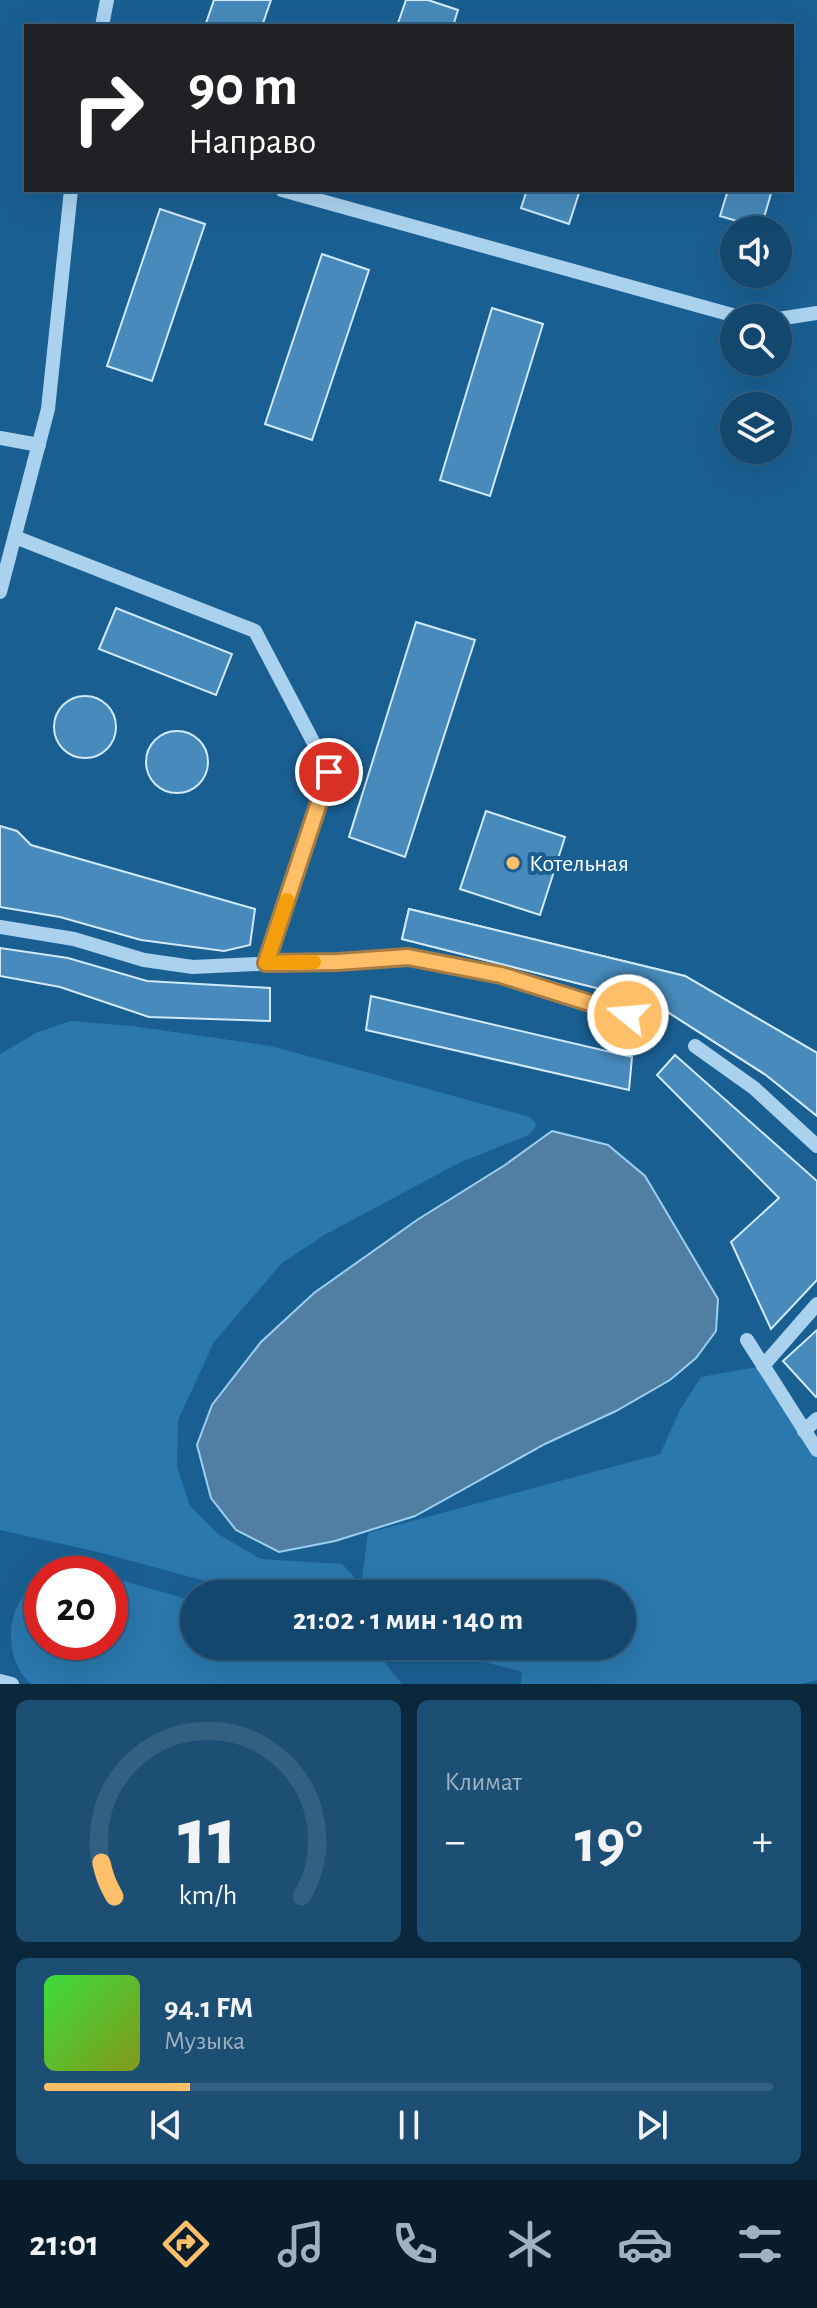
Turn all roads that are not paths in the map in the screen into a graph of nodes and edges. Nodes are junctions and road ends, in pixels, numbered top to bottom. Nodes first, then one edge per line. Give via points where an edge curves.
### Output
1 (107, 0) edge
2 (102, 24) edge
3 (71, 192) edge
4 (289, 192) edge
5 (720, 312) edge
6 (817, 313) edge
7 (792, 317) edge
8 (0, 438) edge
9 (39, 445) junction
10 (15, 537) junction
11 (0, 592) edge
12 (0, 927) edge
13 (266, 963) junction
14 (648, 1021) dead end
15 (695, 1046) dead end
16 (817, 1146) edge
17 (817, 1304) edge
18 (747, 1340) dead end
19 (763, 1366) junction
20 (817, 1419) edge
21 (804, 1431) junction
22 (817, 1450) edge
23 (0, 1681) edge
24 (12, 1684) edge

1 - 2 street
3 - 9 street via 48,409
4 - 5 street
6 - 7 street
8 - 9 street
9 - 10 street
10 - 11 street
10 - 13 street via 255,631 329,772
12 - 13 street via 193,967
13 - 14 street via 408,957 501,975
15 - 16 street via 754,1088
17 - 19 street
18 - 19 street
19 - 21 street
20 - 21 street
21 - 22 street
23 - 24 street

